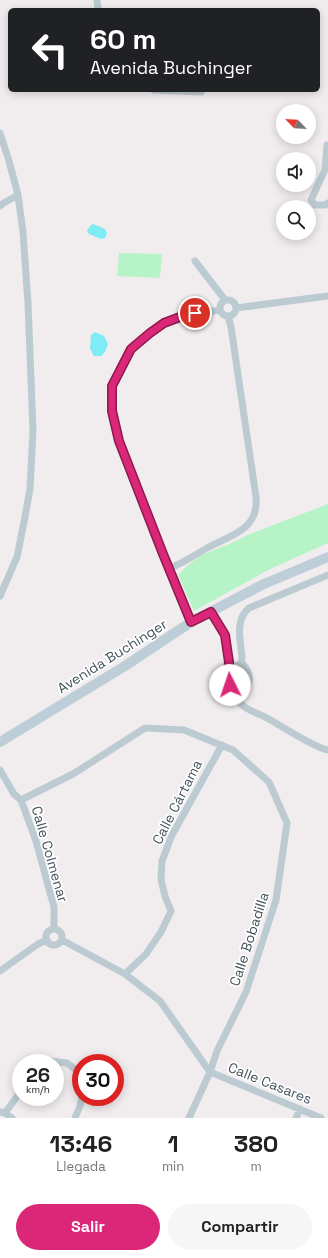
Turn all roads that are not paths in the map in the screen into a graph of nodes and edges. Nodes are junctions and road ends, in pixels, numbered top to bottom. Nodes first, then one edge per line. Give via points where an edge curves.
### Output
1 (0, 133) edge
2 (327, 145) dead end
3 (18, 195) junction
4 (328, 203) edge
5 (0, 206) edge
6 (195, 261) dead end
7 (328, 296) edge
8 (224, 300) junction
9 (236, 308) junction
10 (220, 310) junction
11 (228, 316) junction
12 (328, 556) edge
13 (170, 568) junction
14 (328, 575) edge
15 (0, 596) edge
16 (211, 612) junction
17 (191, 622) junction
18 (229, 662) junction
19 (241, 662) junction
20 (236, 697) junction
21 (0, 742) edge
22 (222, 745) junction
23 (328, 750) edge
24 (0, 770) edge
25 (21, 800) junction
26 (54, 929) junction
27 (47, 940) junction
28 (62, 940) junction
29 (0, 971) edge
30 (125, 974) junction
31 (210, 1072) junction
32 (12, 1102) edge
33 (80, 1106) edge
34 (300, 1110) junction
35 (3, 1112) edge
36 (12, 1118) edge
37 (75, 1118) edge
38 (190, 1118) edge
39 (296, 1118) edge
40 (321, 1118) edge

1 - 3 street
2 - 4 street via 325,170 311,200 315,205
3 - 5 street
3 - 15 street via 28,302 33,438 30,489 24,522 16,557
6 - 8 street
7 - 9 street
8 - 9 street via 232,301
8 - 10 street
9 - 11 street via 235,313
10 - 11 street
10 - 13 street via 180,317 158,327 131,349 112,386 112,411 119,441
11 - 13 street via 257,504 251,521 241,531
12 - 16 street, Avenida Buchinger via 264,584
13 - 17 street
14 - 19 street via 248,608 244,612 239,622
16 - 17 street, Avenida Buchinger
16 - 18 street via 225,635
17 - 21 street, Avenida Buchinger via 125,666
18 - 19 street via 234,666
18 - 20 street via 228,675
19 - 20 street via 249,671 248,686
20 - 23 street via 245,707
22 - 25 street, Calle Bobadilla via 184,730 145,728 73,774
22 - 30 street, Calle Cártama via 172,835 162,861 161,880 171,911 146,954
22 - 31 street, Calle Bobadilla via 233,750 269,782 288,823 276,900 246,992 217,1051
24 - 25 street, Calle Colmenar via 14,794
25 - 26 street, Calle Colmenar via 36,841 54,908
26 - 27 street via 48,932
26 - 28 street via 61,932
27 - 28 street via 53,945
27 - 29 street
28 - 30 street
30 - 31 street via 160,1001
31 - 34 street, Calle Casares
31 - 38 street, Calle Bobadilla
32 - 35 street
33 - 37 street
34 - 39 street
34 - 40 street, Calle Casares
35 - 36 street

